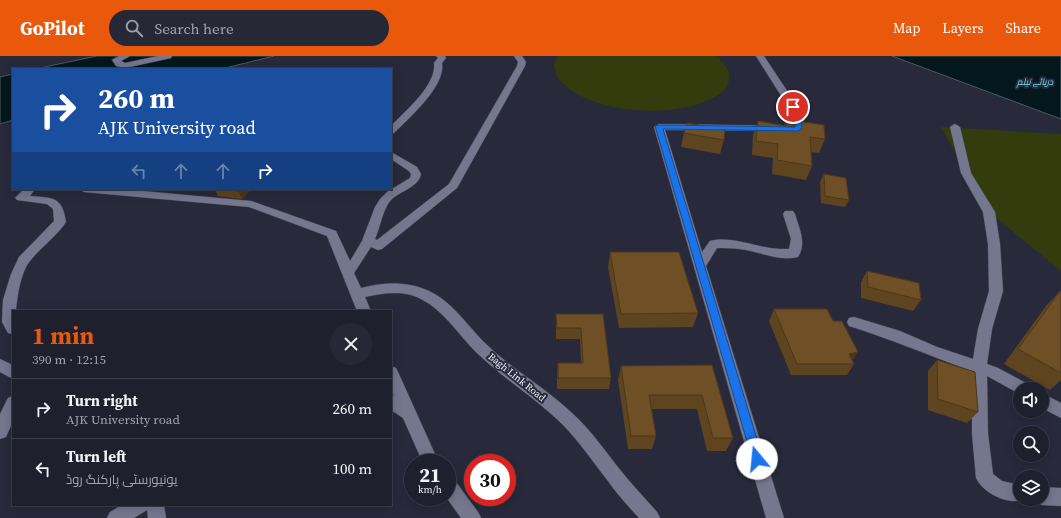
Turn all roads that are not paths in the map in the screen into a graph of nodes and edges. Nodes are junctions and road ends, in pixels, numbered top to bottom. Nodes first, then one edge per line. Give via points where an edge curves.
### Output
1 (126, 56) edge
2 (168, 56) edge
3 (440, 56) edge
4 (518, 56) edge
5 (760, 56) edge
6 (955, 127) dead end
7 (392, 130) edge
8 (392, 156) edge
9 (29, 190) edge
10 (109, 190) edge
11 (789, 214) dead end
12 (368, 240) junction
13 (700, 266) junction
14 (347, 273) junction
15 (356, 294) junction
16 (364, 310) edge
17 (854, 322) dead end
18 (12, 327) edge
19 (0, 365) edge
20 (979, 366) junction
21 (12, 372) edge
22 (392, 374) edge
23 (1013, 383) edge
24 (392, 403) edge
25 (1049, 404) edge
26 (12, 405) edge
27 (1061, 411) edge
28 (410, 414) junction
29 (0, 432) edge
30 (427, 454) edge
31 (1013, 492) edge
32 (456, 496) edge
33 (1049, 496) edge
34 (1061, 497) edge
35 (138, 506) edge
36 (155, 506) edge
37 (116, 518) edge
38 (157, 518) edge
39 (472, 518) edge
40 (651, 518) edge
41 (775, 518) edge

1 - 2 street via 116,60 125,66
3 - 7 street via 442,58 438,63 439,69 428,93
4 - 12 street via 522,62 521,66 453,186 378,246
5 - 13 street via 800,118 798,129 659,126
6 - 20 street via 966,173 988,212 994,244 996,291 985,329
8 - 12 street via 413,169 416,174 414,179 384,201
9 - 18 street via 21,198 50,201 58,208 60,222 23,260 10,300 9,322
10 - 14 street via 251,204 332,234
11 - 13 street via 797,239 794,254 740,245 714,244
12 - 14 street
13 - 41 street
14 - 15 street
15 - 16 street
15 - 40 street, Bagh Link Road via 371,290 404,288 432,298 454,317 482,349 567,417
17 - 20 street
19 - 21 street
20 - 23 street
20 - 31 street via 980,434 985,478 998,489
22 - 28 street
24 - 28 street
25 - 27 street
26 - 29 street
28 - 30 street
32 - 39 street
33 - 34 street
35 - 37 street
36 - 38 street

